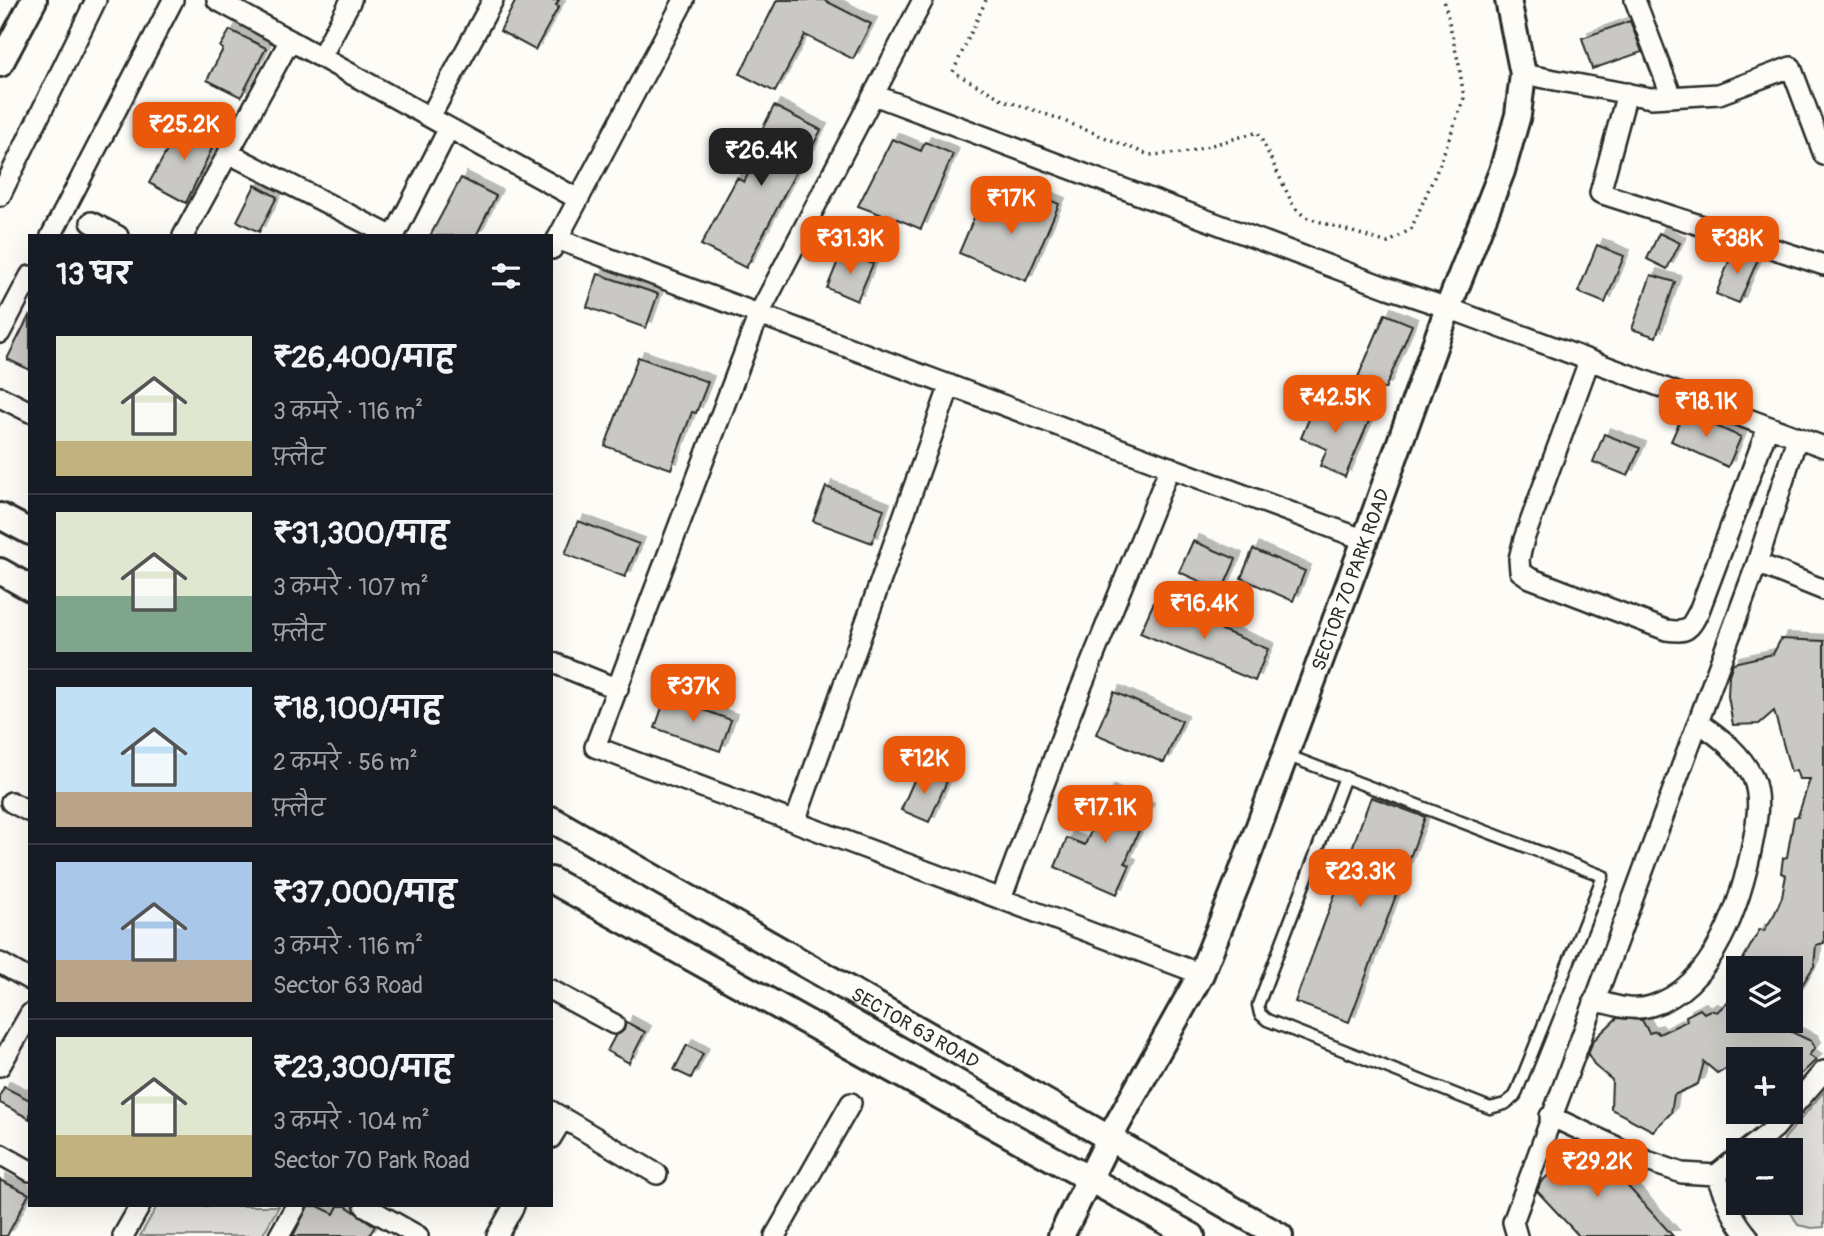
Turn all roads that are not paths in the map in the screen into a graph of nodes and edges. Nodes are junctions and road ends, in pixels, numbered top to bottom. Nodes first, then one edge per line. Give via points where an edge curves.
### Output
1 (34, 0) edge
2 (96, 0) edge
3 (173, 0) edge
4 (217, 0) edge
5 (351, 0) edge
6 (492, 0) edge
7 (684, 0) edge
8 (923, 0) edge
9 (1508, 0) edge
10 (1635, 0) edge
11 (290, 40) junction
12 (321, 57) junction
13 (0, 64) edge
14 (1522, 74) junction
15 (1627, 93) junction
16 (874, 95) junction
17 (1672, 97) junction
18 (430, 117) junction
19 (449, 128) junction
20 (228, 153) junction
21 (1824, 155) edge
22 (0, 196) edge
23 (578, 199) junction
24 (91, 222) dead end
25 (52, 234) edge
26 (114, 234) edge
27 (184, 234) edge
28 (388, 234) edge
29 (393, 234) edge
30 (554, 245) edge
31 (1824, 265) edge
32 (28, 280) edge
33 (1448, 308) junction
34 (759, 314) junction
35 (0, 334) edge
36 (1589, 361) junction
37 (950, 385) junction
38 (0, 397) edge
39 (28, 410) edge
40 (1768, 427) junction
41 (1797, 438) junction
42 (1824, 447) edge
43 (1170, 467) junction
44 (0, 516) edge
45 (28, 531) edge
46 (1365, 540) junction
47 (1757, 563) junction
48 (0, 571) edge
49 (28, 587) edge
50 (1824, 590) edge
51 (553, 663) edge
52 (618, 689) junction
53 (1698, 722) junction
54 (1285, 754) junction
55 (1345, 777) junction
56 (11, 802) dead end
57 (28, 811) edge
58 (553, 820) edge
59 (795, 822) junction
60 (553, 881) edge
61 (1001, 899) junction
62 (0, 963) edge
63 (1201, 974) junction
64 (28, 979) edge
65 (553, 991) edge
66 (1594, 1000) junction
67 (28, 1017) edge
68 (614, 1024) dead end
69 (0, 1066) edge
70 (1824, 1071) edge
71 (1803, 1096) edge
72 (851, 1103) dead end
73 (557, 1114) edge
74 (1550, 1116) junction
75 (1778, 1124) edge
76 (1762, 1138) edge
77 (1109, 1139) junction
78 (0, 1154) edge
79 (1726, 1167) edge
80 (28, 1170) edge
81 (657, 1174) dead end
82 (1716, 1175) junction
83 (1090, 1179) junction
84 (139, 1207) edge
85 (295, 1207) edge
86 (367, 1207) edge
87 (513, 1207) edge
88 (122, 1236) edge
89 (279, 1236) edge
90 (418, 1236) edge
91 (497, 1236) edge
92 (775, 1236) edge
93 (1061, 1236) edge
94 (1192, 1236) edge
95 (1280, 1236) edge
96 (1517, 1236) edge
97 (1748, 1236) edge

1 - 13 street
2 - 22 street
3 - 25 street
4 - 11 street
5 - 12 street
6 - 18 street
7 - 23 street
8 - 16 street
9 - 14 street, SECTOR 70 PARK ROAD
10 - 17 street
11 - 12 street
11 - 20 street
12 - 18 street
14 - 15 street
14 - 33 street, SECTOR 70 PARK ROAD via 1518,115 1502,171
15 - 17 street
15 - 31 street via 1600,193
16 - 33 street
16 - 34 street
17 - 21 street via 1719,94 1791,67
18 - 19 street
19 - 23 street
19 - 29 street
20 - 27 street
20 - 28 street
23 - 30 street
24 - 26 street
30 - 34 street
32 - 35 street
33 - 36 street
33 - 46 street, SECTOR 70 PARK ROAD
34 - 37 street
34 - 52 street
36 - 40 street
36 - 40 street via 1524,539 1520,571 1666,630 1690,628 1699,611
37 - 43 street
37 - 59 street
38 - 39 street
40 - 41 street
41 - 42 street
41 - 47 street
43 - 46 street
43 - 61 street
44 - 45 street
46 - 54 street, SECTOR 70 PARK ROAD
47 - 50 street
47 - 53 street
48 - 49 street
51 - 52 street
52 - 59 street via 595,747
53 - 66 street
53 - 66 street via 1724,740 1754,780 1758,807 1747,873 1734,912 1713,954 1674,996 1650,1007 1624,1008
54 - 55 lane
54 - 63 street, SECTOR 70 PARK ROAD
55 - 55 lane via 1603,876 1515,1096 1505,1104 1490,1108 1259,1014 1258,1005
56 - 57 street
58 - 77 street, SECTOR 63 ROAD
59 - 61 street
60 - 83 street
61 - 63 street
62 - 64 street
63 - 77 street, SECTOR 70 PARK ROAD
65 - 68 street
66 - 74 street
67 - 69 street
70 - 71 street
72 - 92 street
73 - 81 street
74 - 82 street via 1647,1161 1682,1173
74 - 96 street via 1513,1222
75 - 76 street
77 - 83 street, SECTOR 70 PARK ROAD
77 - 95 street, SECTOR 63 ROAD
78 - 80 street
79 - 82 street
82 - 97 street via 1730,1210
83 - 93 street, SECTOR 70 PARK ROAD
83 - 94 street
84 - 88 street
85 - 89 street
86 - 90 street
87 - 91 street

